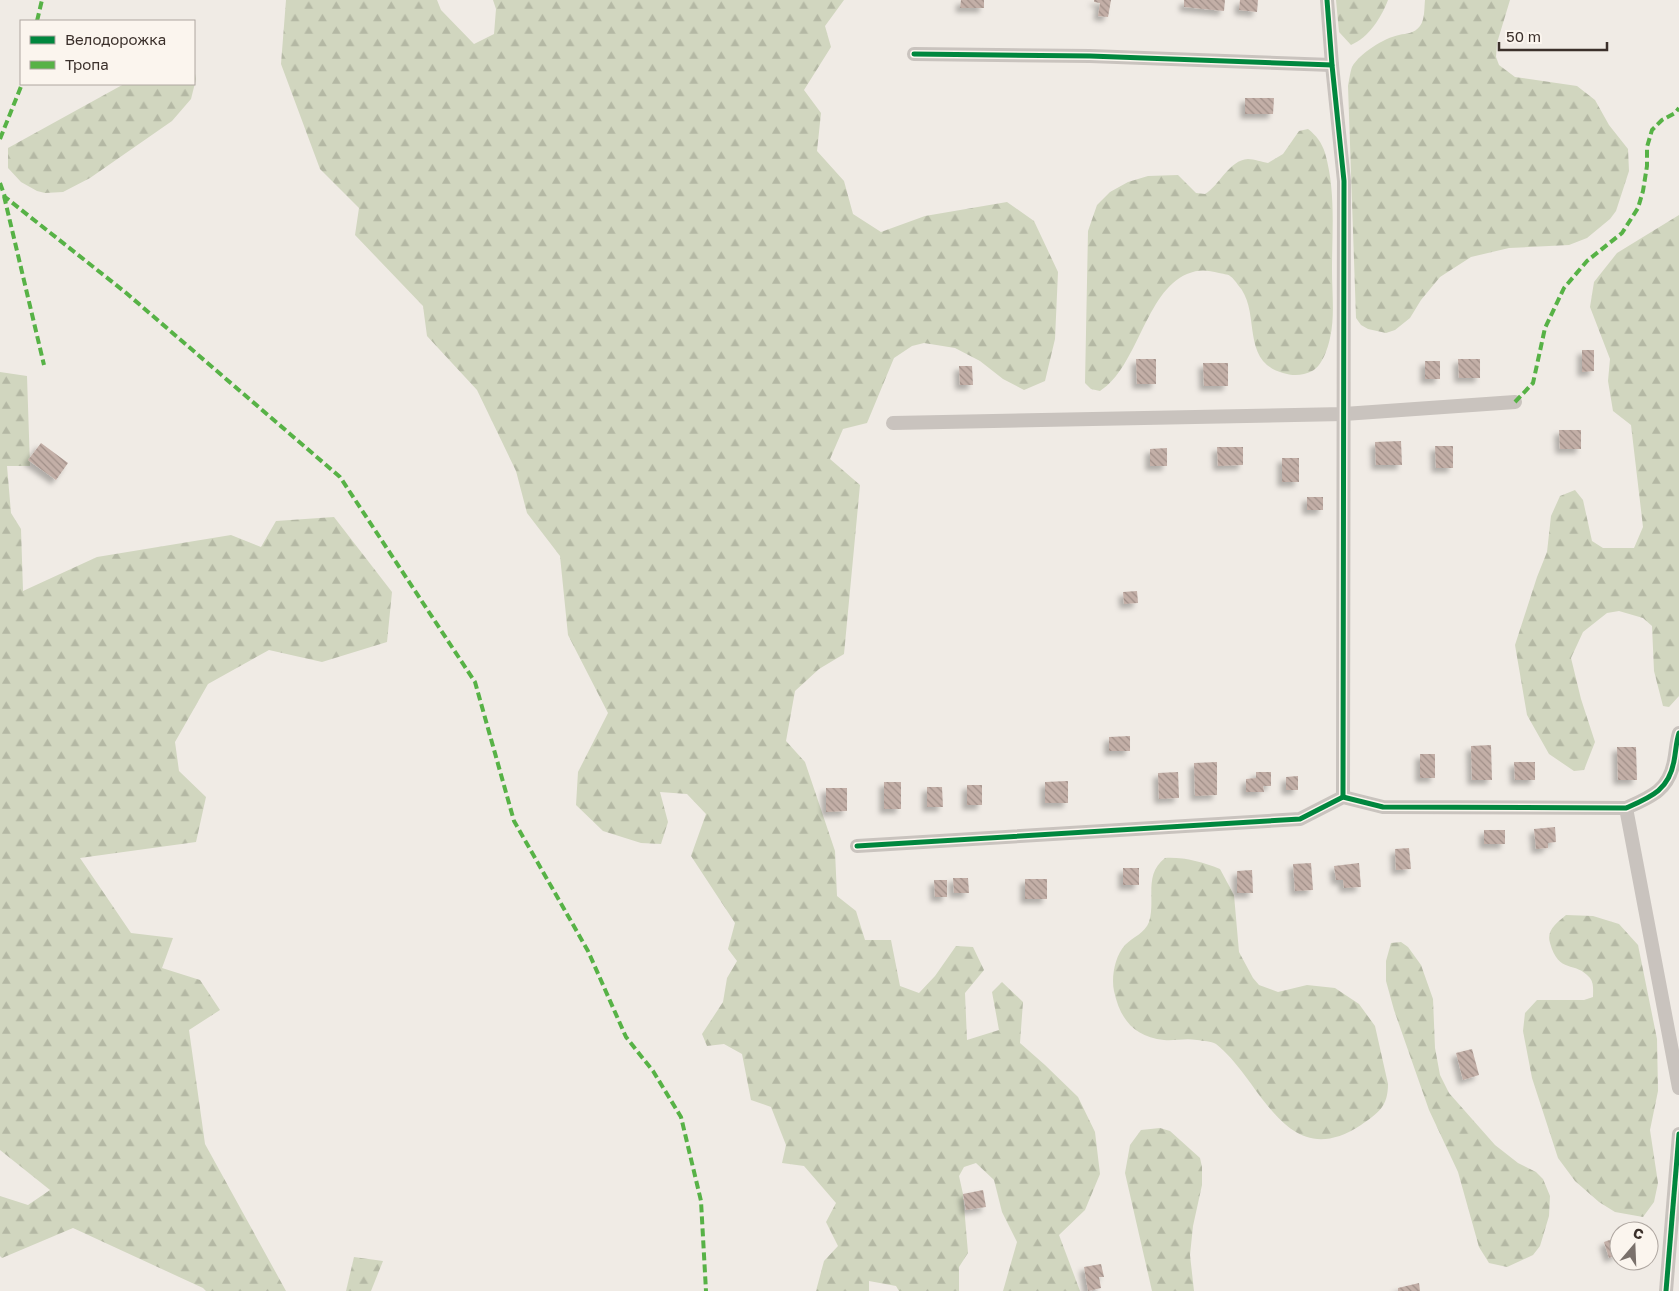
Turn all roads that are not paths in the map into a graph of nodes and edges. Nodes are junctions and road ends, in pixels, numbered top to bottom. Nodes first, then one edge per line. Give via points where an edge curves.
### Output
1 (1328, 0) edge
2 (914, 54) dead end
3 (1332, 65) junction
4 (1516, 402) dead end
5 (1344, 414) junction
6 (893, 423) dead end
7 (1679, 733) edge
8 (1343, 797) junction
9 (1626, 808) junction
10 (857, 846) dead end
11 (1679, 1088) edge
12 (1679, 1134) edge
13 (1666, 1291) edge

1 - 3 street
2 - 3 street via 1090,56
3 - 5 street via 1344,181
4 - 5 street
5 - 6 street
5 - 8 street
7 - 9 street via 1672,775 1661,789
8 - 9 street via 1383,807
8 - 10 street via 1300,819
9 - 11 street
12 - 13 street

